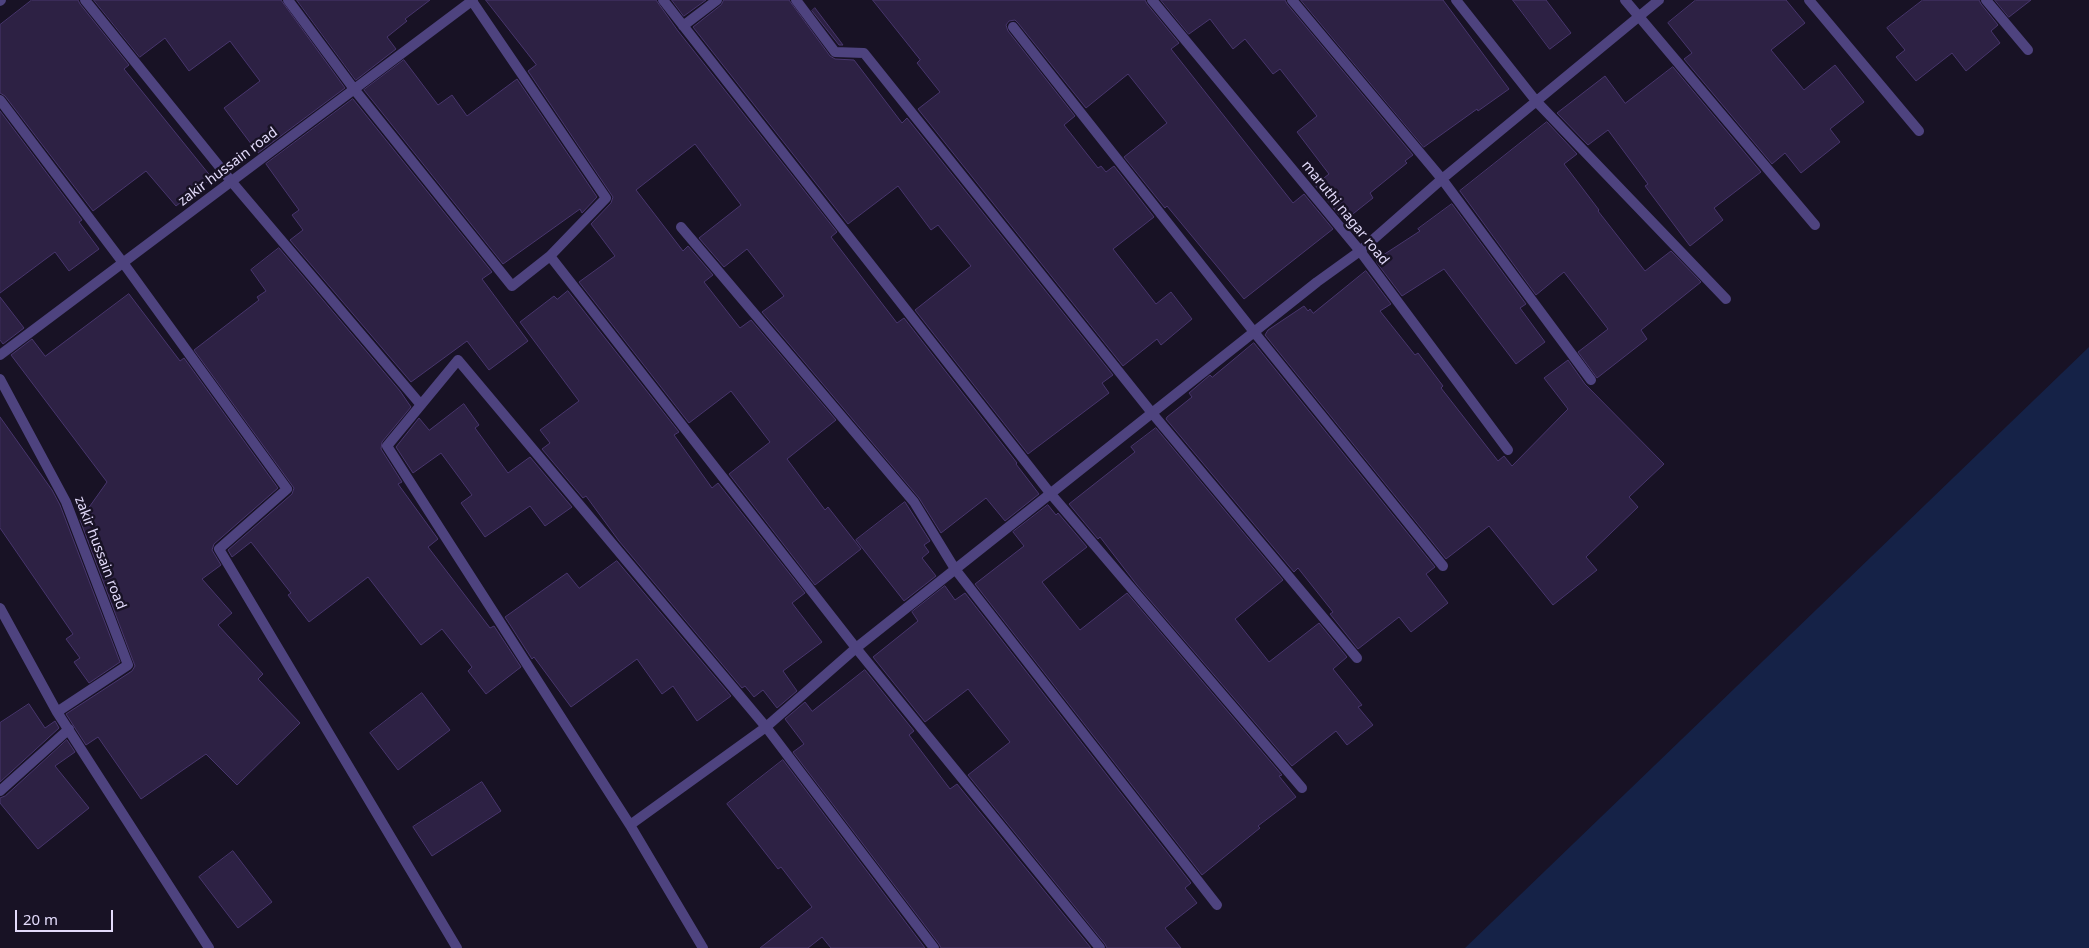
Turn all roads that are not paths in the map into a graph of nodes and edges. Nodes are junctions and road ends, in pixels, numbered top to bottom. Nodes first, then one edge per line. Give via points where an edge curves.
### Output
1 (85, 0) edge
2 (288, 0) edge
3 (472, 0) edge
4 (662, 0) edge
5 (717, 0) edge
6 (796, 0) edge
7 (1152, 0) edge
8 (1292, 0) edge
9 (1456, 0) edge
10 (1625, 0) edge
11 (1659, 0) edge
12 (1809, 0) edge
13 (1986, 0) edge
14 (1638, 16) junction
15 (683, 26) junction
16 (1013, 27) dead end
17 (2028, 50) dead end
18 (354, 89) junction
19 (0, 100) edge
20 (1536, 101) junction
21 (1920, 131) dead end
22 (1442, 180) junction
23 (231, 181) junction
24 (1816, 225) dead end
25 (681, 227) dead end
26 (1360, 251) junction
27 (550, 256) junction
28 (124, 264) junction
29 (1726, 299) dead end
30 (1254, 332) junction
31 (0, 355) edge
32 (0, 379) edge
33 (1591, 380) dead end
34 (421, 405) junction
35 (1152, 413) junction
36 (1508, 450) dead end
37 (1050, 493) junction
38 (1443, 566) dead end
39 (954, 569) junction
40 (0, 608) edge
41 (856, 648) junction
42 (1357, 658) dead end
43 (57, 712) junction
44 (766, 727) junction
45 (69, 729) junction
46 (1302, 788) dead end
47 (0, 791) edge
48 (630, 825) junction
49 (1217, 904) dead end
50 (208, 948) edge
51 (457, 948) edge
52 (703, 948) edge
53 (934, 948) edge
54 (1100, 948) edge

1 - 23 street
2 - 18 street
3 - 18 street, zakir hussain road
3 - 27 street via 606,198
4 - 15 street
5 - 15 street
6 - 35 street via 835,52 864,53
7 - 26 street, maruthi nagar road
8 - 22 street
9 - 20 street
10 - 14 street
11 - 14 street
12 - 21 street
13 - 17 street
14 - 20 street
14 - 24 street
15 - 37 street
16 - 30 street
18 - 23 street, zakir hussain road
18 - 27 street via 512,286
19 - 28 street
20 - 22 street
20 - 29 street
22 - 26 street
22 - 33 street
23 - 28 street, zakir hussain road
23 - 34 street
25 - 39 street via 914,502
26 - 30 street
26 - 36 street, maruthi nagar road
27 - 41 street
28 - 31 street, zakir hussain road
28 - 51 street via 287,489 219,549
30 - 35 street
30 - 38 street
32 - 43 street, zakir hussain road via 66,502 128,665
34 - 44 street via 458,360
34 - 48 street via 387,446
35 - 37 street
35 - 42 street
37 - 39 street
37 - 46 street
39 - 41 street
39 - 49 street
40 - 43 street
41 - 44 street
41 - 54 street
43 - 45 street
44 - 48 street
44 - 53 street
45 - 47 street
45 - 50 street
48 - 52 street

